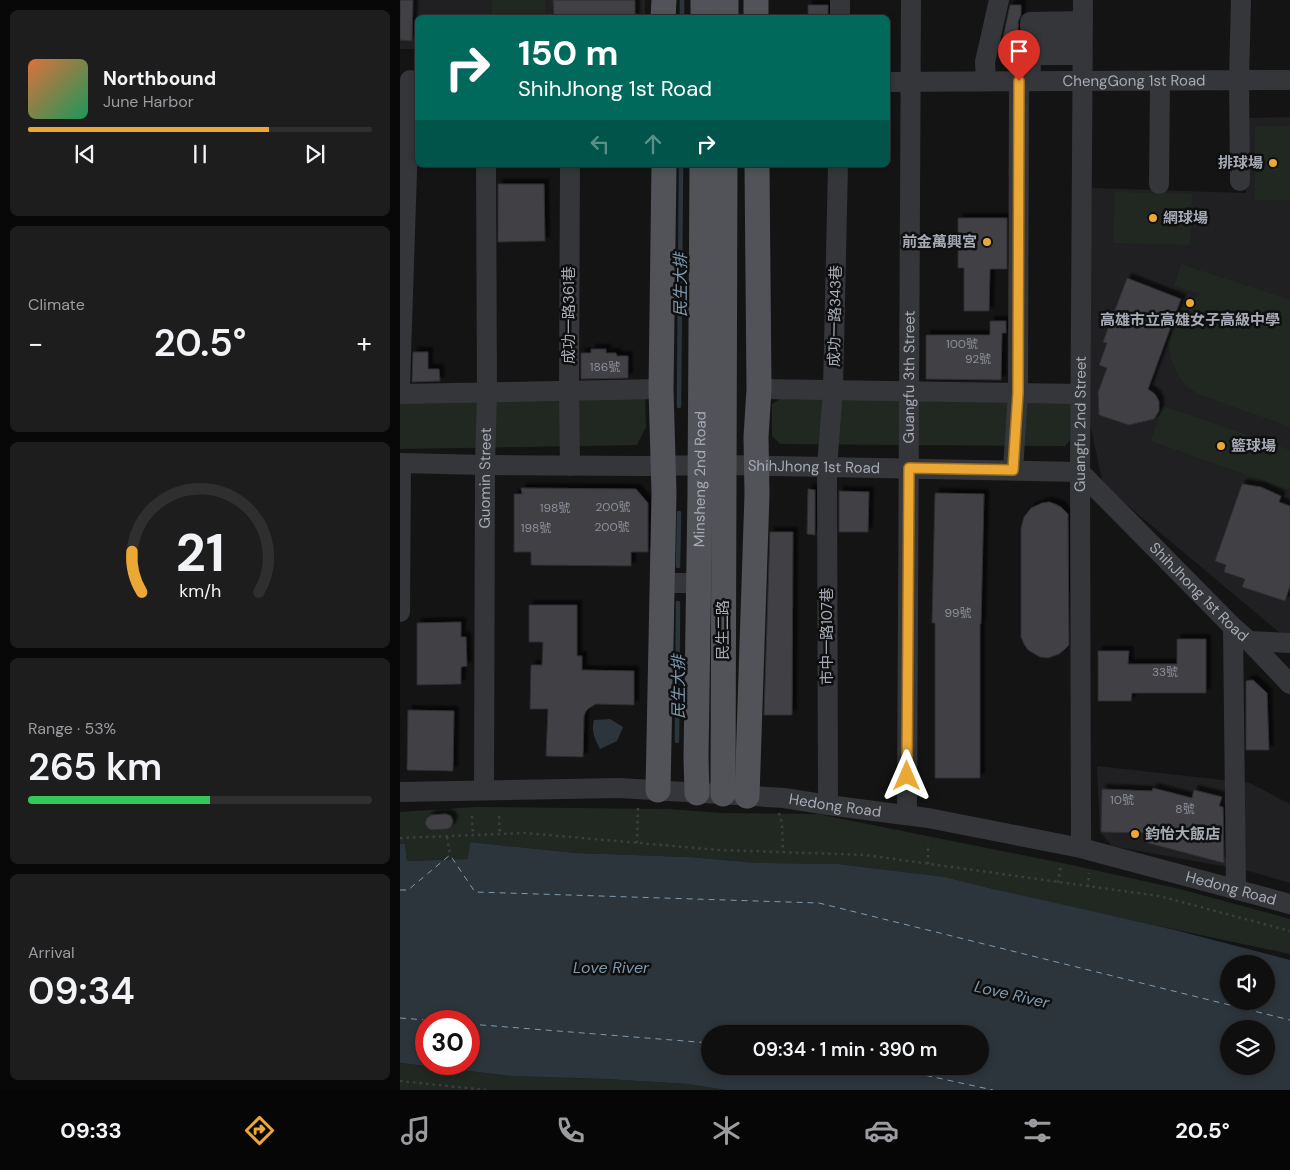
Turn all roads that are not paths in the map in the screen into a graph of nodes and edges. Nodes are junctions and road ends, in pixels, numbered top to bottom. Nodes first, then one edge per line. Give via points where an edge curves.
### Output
1 (664, 0) edge
2 (703, 0) edge
3 (726, 0) edge
4 (756, 0) edge
5 (840, 0) edge
6 (911, 0) edge
7 (999, 0) edge
8 (1083, 0) edge
9 (1241, 0) edge
10 (663, 15) edge
11 (703, 15) edge
12 (726, 15) edge
13 (756, 15) edge
14 (840, 15) edge
15 (1079, 39) junction
16 (1031, 46) junction
17 (409, 80) edge
18 (1239, 80) junction
19 (1290, 80) edge
20 (986, 81) junction
21 (1025, 81) junction
22 (1083, 81) junction
23 (1160, 81) junction
24 (890, 82) edge
25 (911, 82) junction
26 (486, 167) edge
27 (570, 167) edge
28 (664, 167) edge
29 (702, 167) edge
30 (725, 167) edge
31 (757, 167) edge
32 (838, 167) edge
33 (1240, 181) dead end
34 (1158, 184) dead end
35 (400, 385) edge
36 (759, 389) junction
37 (662, 390) junction
38 (833, 390) junction
39 (909, 391) junction
40 (569, 392) junction
41 (488, 393) junction
42 (1018, 393) junction
43 (400, 394) edge
44 (1080, 394) junction
45 (400, 463) edge
46 (485, 465) junction
47 (663, 465) junction
48 (712, 465) junction
49 (570, 466) junction
50 (757, 466) junction
51 (827, 467) junction
52 (909, 468) junction
53 (1013, 470) junction
54 (1080, 472) junction
55 (663, 583) junction
56 (698, 583) junction
57 (400, 612) edge
58 (1233, 627) junction
59 (1249, 641) junction
60 (1290, 643) edge
61 (1290, 684) edge
62 (484, 790) junction
63 (658, 790) junction
64 (400, 792) edge
65 (697, 793) junction
66 (735, 795) junction
67 (828, 806) junction
68 (907, 815) junction
69 (1081, 848) junction
70 (1236, 889) junction
71 (1290, 904) edge

1 - 10 main road
2 - 11 main road
3 - 12 main road
4 - 13 main road
5 - 14 street
6 - 25 street, Guangfu 3th Street
7 - 20 street via 985,62
8 - 15 street, Guangfu 2nd Street
9 - 18 street
15 - 16 street
15 - 16 street via 1030,22
15 - 22 street, Guangfu 2nd Street
16 - 21 street
17 - 35 street
18 - 19 street, ChengGong 1st Road
18 - 23 street, ChengGong 1st Road
18 - 33 street
20 - 21 street, ChengGong 1st Road
20 - 25 street, ChengGong 1st Road
21 - 22 street, ChengGong 1st Road
21 - 42 street
22 - 23 street, ChengGong 1st Road
22 - 44 street, Guangfu 2nd Street
23 - 34 street
24 - 25 street, ChengGong 1st Road
25 - 39 street, Guangfu 3th Street
26 - 41 street, Guomin Street
27 - 40 street, 成功一路361巷
28 - 37 main road
29 - 48 main road, Minsheng 2nd Road
30 - 48 main road, Minsheng 2nd Road
31 - 36 main road
32 - 38 street, 成功一路343巷
36 - 38 street
36 - 50 main road
37 - 40 street
37 - 47 main road
38 - 39 street
38 - 51 street, 成功一路343巷
39 - 42 street
39 - 52 street, Guangfu 3th Street
40 - 41 street
40 - 49 street, 成功一路361巷
41 - 43 street
41 - 46 street, Guomin Street
42 - 44 street
42 - 53 street
44 - 54 street, Guangfu 2nd Street
45 - 46 street, ShihJhong 1st Road
45 - 57 street
46 - 49 street, ShihJhong 1st Road
46 - 62 street, Guomin Street
47 - 48 street, ShihJhong 1st Road
47 - 49 street, ShihJhong 1st Road
47 - 55 main road
48 - 50 street, ShihJhong 1st Road
48 - 56 main road, Minsheng 2nd Road
48 - 66 main road, 民生二路
50 - 51 street, ShihJhong 1st Road
50 - 66 main road
51 - 52 street, ShihJhong 1st Road
51 - 67 street, 市中一路107巷
52 - 53 street, ShihJhong 1st Road
52 - 68 street, Guangfu 3th Street
53 - 54 street, ShihJhong 1st Road
54 - 58 street, ShihJhong 1st Road
54 - 69 street, Guangfu 2nd Street
55 - 56 street
55 - 63 main road
56 - 65 main road, Minsheng 2nd Road
58 - 59 street, ShihJhong 1st Road
58 - 70 street
59 - 60 street
59 - 61 street, ShihJhong 1st Road
62 - 63 street, Hedong Road
62 - 64 street, Hedong Road
63 - 65 street, Hedong Road
65 - 66 street, Hedong Road
66 - 67 street, Hedong Road via 784,798
67 - 68 street, Hedong Road
68 - 69 street, Hedong Road
69 - 70 street, Hedong Road
70 - 71 street, Hedong Road

